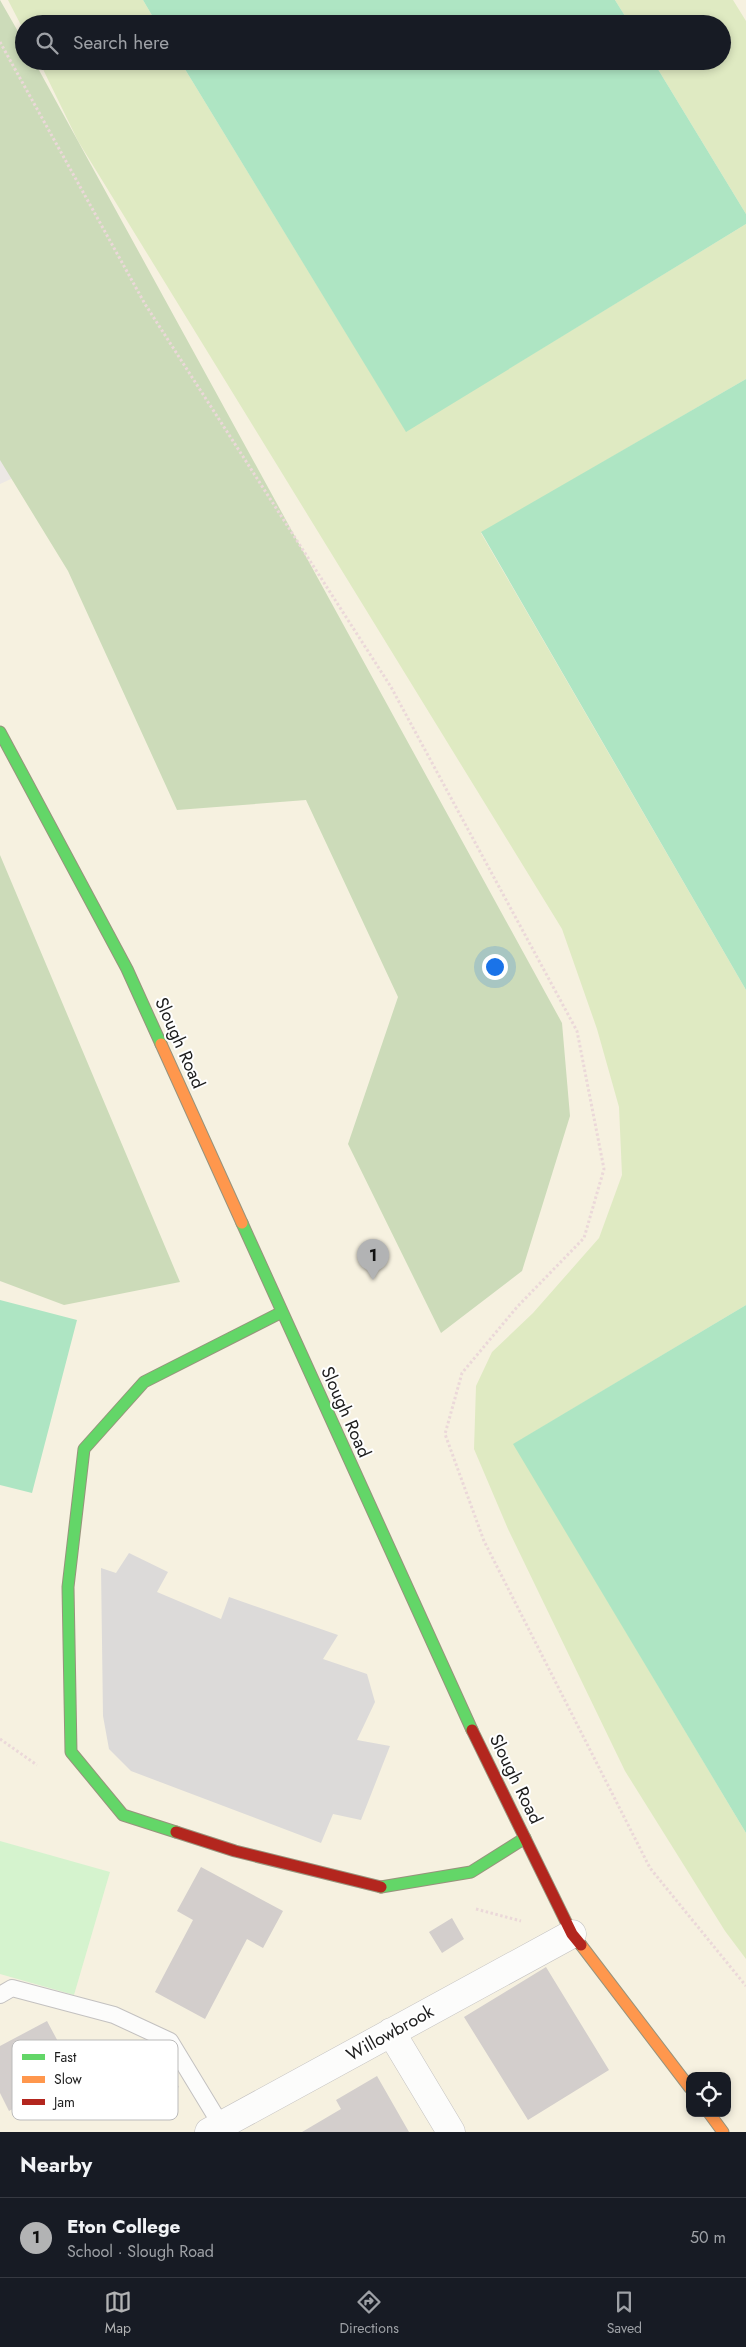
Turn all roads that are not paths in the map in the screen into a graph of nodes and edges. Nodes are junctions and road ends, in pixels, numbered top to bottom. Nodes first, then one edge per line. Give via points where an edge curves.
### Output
1 (0, 732) edge
2 (282, 1312) junction
3 (525, 1838) junction
4 (572, 1934) junction
5 (0, 1995) edge
6 (391, 2032) junction
7 (168, 2040) edge
8 (178, 2057) edge
9 (686, 2083) edge
10 (712, 2117) edge
11 (215, 2129) edge
12 (451, 2132) edge
13 (723, 2132) edge

1 - 2 main road, Slough Road via 127,969
2 - 3 main road, Slough Road via 454,1693
2 - 3 main road via 144,1382 84,1449 68,1587 71,1752 123,1815 235,1850 384,1888 471,1872
3 - 4 main road, Slough Road
4 - 6 street, Willowbrook
4 - 9 main road, Slough Road
5 - 7 lane via 12,1988 114,2016
6 - 11 street, Willowbrook
6 - 12 street
8 - 11 lane
10 - 13 main road

